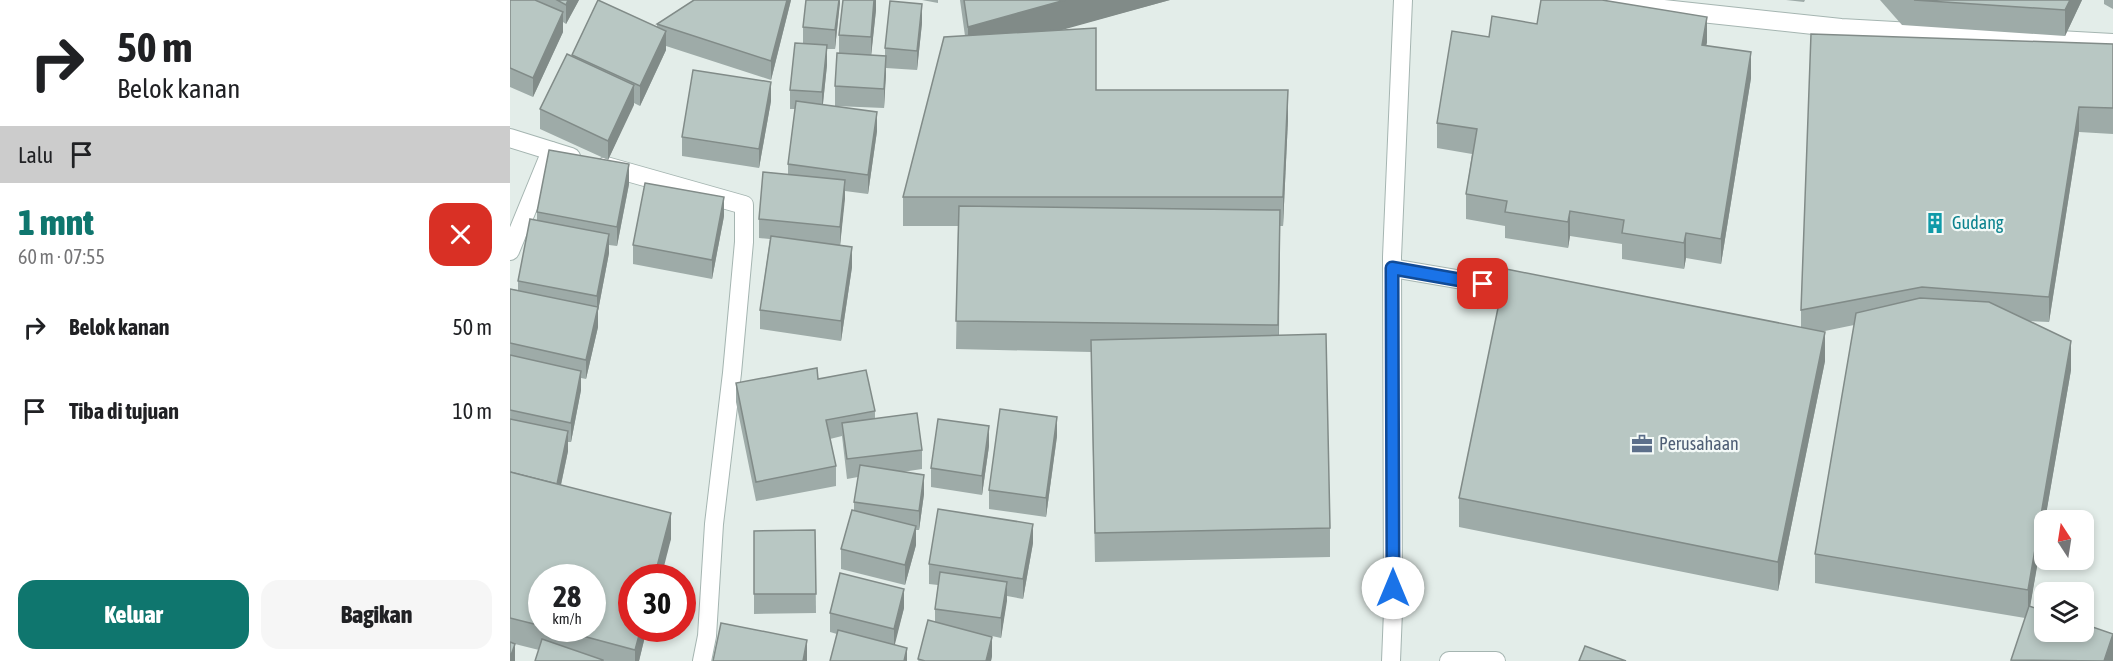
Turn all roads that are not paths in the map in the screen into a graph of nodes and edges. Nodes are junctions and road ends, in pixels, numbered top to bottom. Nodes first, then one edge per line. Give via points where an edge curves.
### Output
1 (1403, 0) edge
2 (1580, 0) edge
3 (2113, 43) edge
4 (510, 138) edge
5 (551, 151) junction
6 (510, 251) edge
7 (1392, 268) junction
8 (1545, 295) edge
9 (702, 661) edge
10 (1391, 661) edge
11 (1449, 661) edge
12 (1496, 661) edge

1 - 7 street
2 - 3 street via 1841,28
4 - 5 street
5 - 6 street
5 - 9 street via 744,205 743,254
7 - 8 street
7 - 10 street
11 - 12 street

